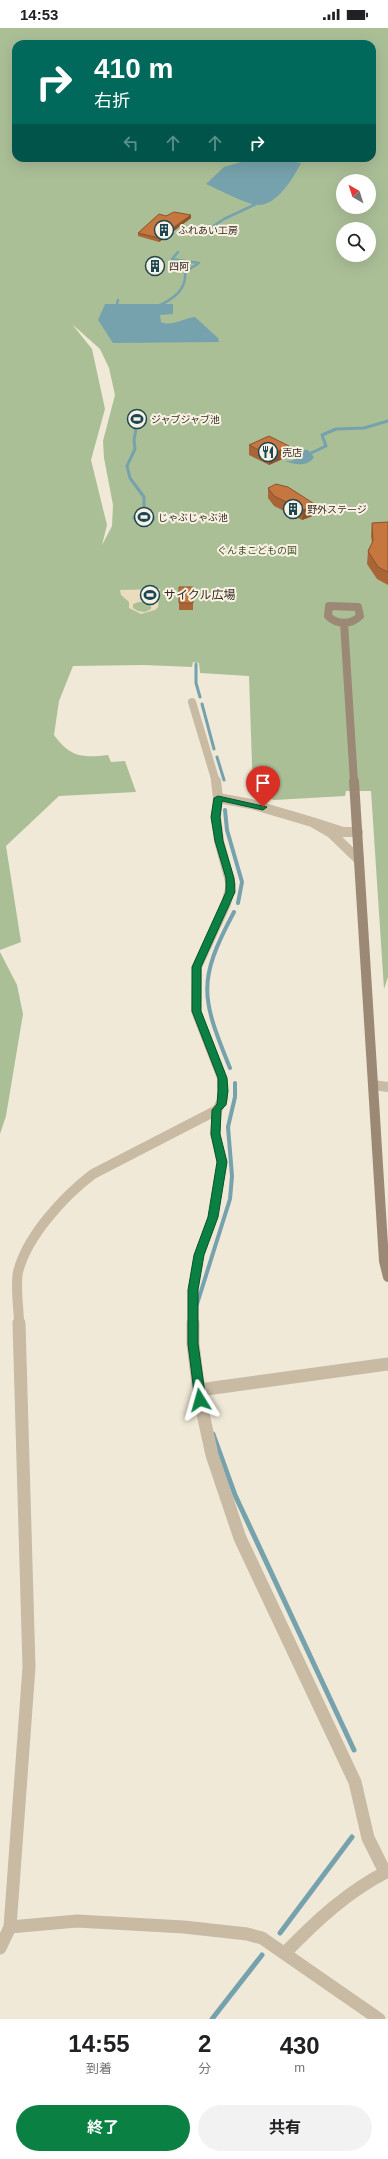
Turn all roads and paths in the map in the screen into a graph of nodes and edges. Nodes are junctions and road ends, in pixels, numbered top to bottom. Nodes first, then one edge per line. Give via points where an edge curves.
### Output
1 (344, 623) dead end
2 (192, 702) dead end
3 (218, 798) junction
4 (312, 822) junction
5 (358, 832) junction
6 (359, 860) junction
7 (373, 1085) junction
8 (388, 1087) edge
9 (217, 1110) junction
10 (388, 1277) edge
11 (388, 1364) edge
12 (199, 1390) junction
13 (387, 1871) edge
14 (10, 1927) junction
15 (0, 1948) edge
16 (285, 1953) junction
17 (379, 2019) edge

1 - 5 street
2 - 3 street via 216,782
3 - 4 street via 251,804
3 - 9 street via 216,817 219,841 230,878 231,892 197,967 195,998 203,1032 222,1078 223,1099
4 - 5 street via 343,832
4 - 6 street via 340,840
5 - 6 street
6 - 7 street
7 - 8 street
7 - 10 street via 384,1261
9 - 12 street via 215,1134 222,1162 213,1217 199,1255 193,1290 193,1344
9 - 14 street via 93,1174 76,1187 30,1241 18,1273 29,1667
11 - 12 street
12 - 13 street via 212,1455 240,1538 355,1782 368,1838
13 - 16 street via 340,1902 303,1933
14 - 15 street
14 - 16 street via 77,1921 184,1927 247,1934 262,1938
16 - 17 street

